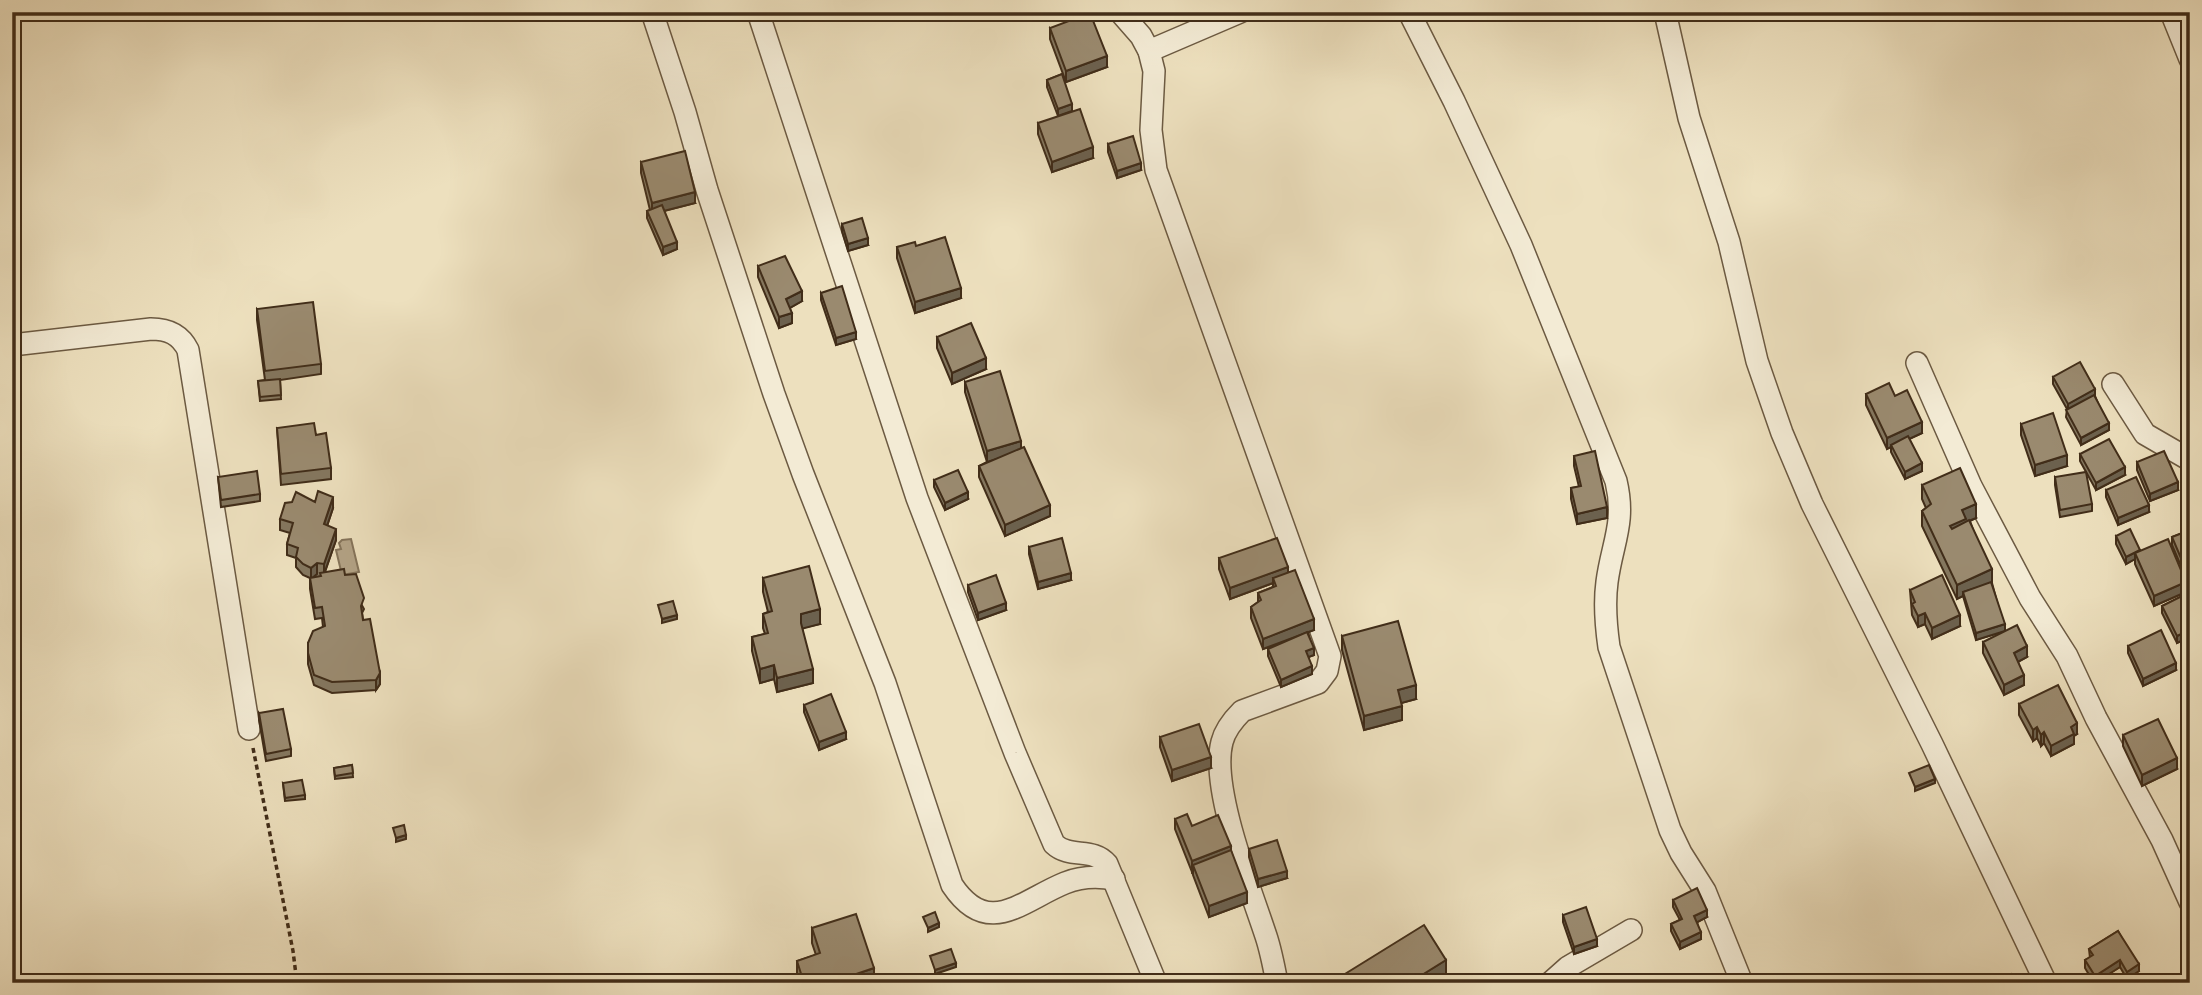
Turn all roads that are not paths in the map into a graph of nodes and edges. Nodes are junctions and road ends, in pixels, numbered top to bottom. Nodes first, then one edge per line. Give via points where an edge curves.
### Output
1 (652, 12) edge
2 (758, 12) edge
3 (1120, 12) edge
4 (1240, 12) edge
5 (1409, 12) edge
6 (1665, 12) edge
7 (2171, 12) edge
8 (1149, 51) junction
9 (2190, 59) edge
10 (12, 345) edge
11 (1917, 363) dead end
12 (2113, 384) dead end
13 (2190, 460) edge
14 (249, 729) road end
15 (1114, 879) junction
16 (2190, 902) edge
17 (1631, 930) dead end
18 (1156, 983) edge
19 (1277, 983) edge
20 (1550, 983) edge
21 (1742, 983) edge
22 (2046, 983) edge

1 - 15 street via 774,394 885,682 952,885 971,908 997,914 1073,880
2 - 15 street via 917,498 1015,753 1054,844 1065,852 1099,856
3 - 8 street
4 - 8 street
5 - 21 street via 1521,244 1616,481 1621,512 1605,605 1611,657 1670,830 1705,891
6 - 22 street via 1689,118 1782,433 1812,504
7 - 9 street
8 - 19 street via 1154,71 1151,130 1156,170 1330,656 1328,671 1318,683 1242,712 1233,720 1220,754 1230,822
10 - 14 street via 151,328 173,333 184,343
11 - 16 street via 1971,486 2030,598 2067,656
12 - 13 street via 2145,434
15 - 18 street
17 - 20 street via 1568,967

